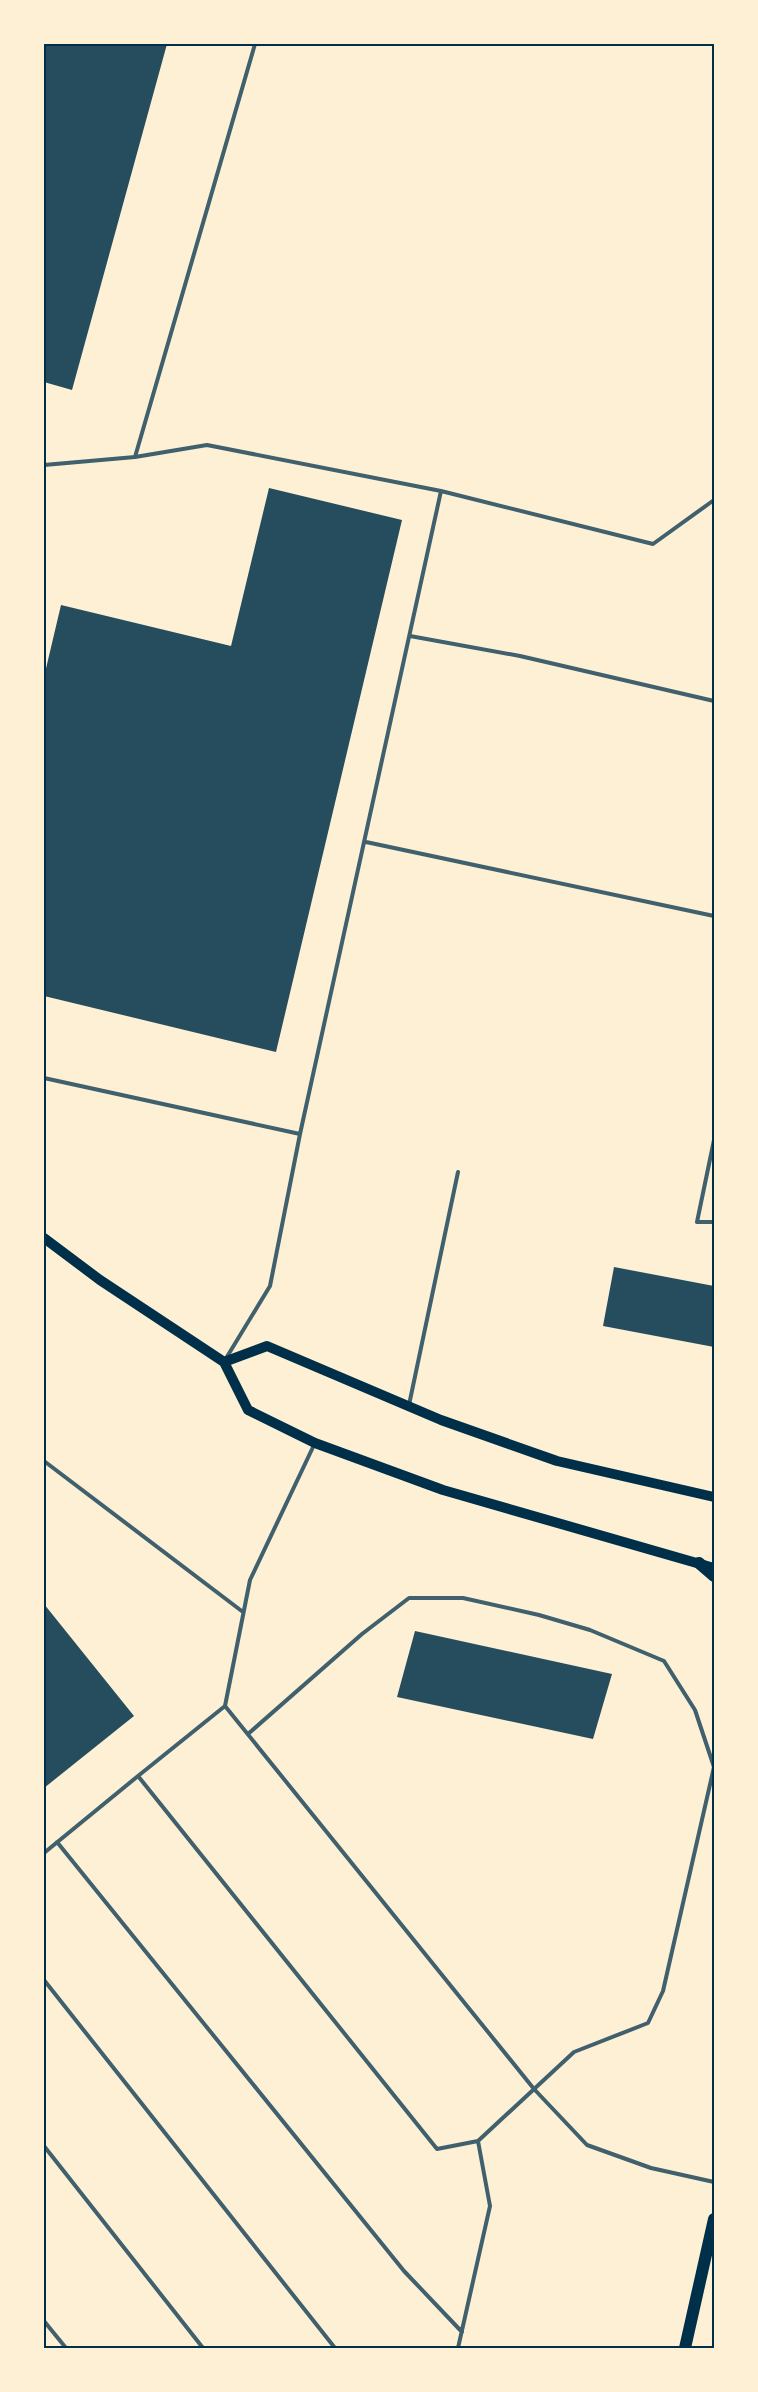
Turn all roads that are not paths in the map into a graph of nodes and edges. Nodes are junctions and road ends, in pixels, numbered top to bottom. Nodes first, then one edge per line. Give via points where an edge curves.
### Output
1 (255, 44) edge
2 (135, 458) junction
3 (44, 465) edge
4 (441, 491) junction
5 (714, 500) edge
6 (410, 636) junction
7 (714, 701) edge
8 (366, 842) junction
9 (714, 916) edge
10 (44, 1078) edge
11 (300, 1134) junction
12 (714, 1140) edge
13 (458, 1172) dead end
14 (714, 1222) edge
15 (44, 1238) edge
16 (224, 1362) junction
17 (408, 1406) junction
18 (315, 1443) junction
19 (44, 1461) edge
20 (714, 1497) edge
21 (699, 1563) junction
22 (714, 1568) edge
23 (714, 1576) edge
24 (243, 1612) junction
25 (225, 1706) junction
26 (248, 1734) junction
27 (138, 1776) junction
28 (57, 1842) junction
29 (44, 1853) edge
30 (44, 1980) edge
31 (534, 2089) junction
32 (478, 2141) junction
33 (44, 2146) edge
34 (714, 2182) edge
35 (714, 2219) edge
36 (44, 2321) edge
37 (462, 2332) junction
38 (66, 2348) edge
39 (203, 2348) edge
40 (335, 2348) edge
41 (458, 2348) edge
42 (686, 2348) edge

1 - 2 lane
2 - 3 lane
2 - 4 lane via 207,445
4 - 5 lane via 653,544
4 - 6 lane
6 - 7 lane via 520,656
6 - 8 lane
8 - 9 lane
8 - 11 lane
10 - 11 lane
11 - 16 lane via 270,1286
12 - 14 lane via 697,1222
13 - 17 lane
15 - 16 main road via 100,1280
16 - 17 main road via 268,1346
16 - 18 main road via 248,1410
17 - 20 main road via 558,1461
18 - 21 main road via 443,1490
18 - 24 lane via 250,1580
19 - 24 lane
21 - 22 main road
21 - 23 main road
24 - 25 lane
25 - 26 lane
25 - 27 lane
26 - 31 lane
26 - 31 lane via 362,1634 409,1598 464,1598 539,1615 590,1630 664,1661 695,1710 714,1768 663,1991 648,2023 574,2052
27 - 28 lane
27 - 32 lane via 437,2149
28 - 29 lane
28 - 37 lane via 404,2271
30 - 40 lane
31 - 32 lane
31 - 34 lane via 588,2145 651,2168
32 - 37 lane via 490,2206
33 - 39 lane
35 - 42 main road
36 - 38 lane
37 - 41 lane

